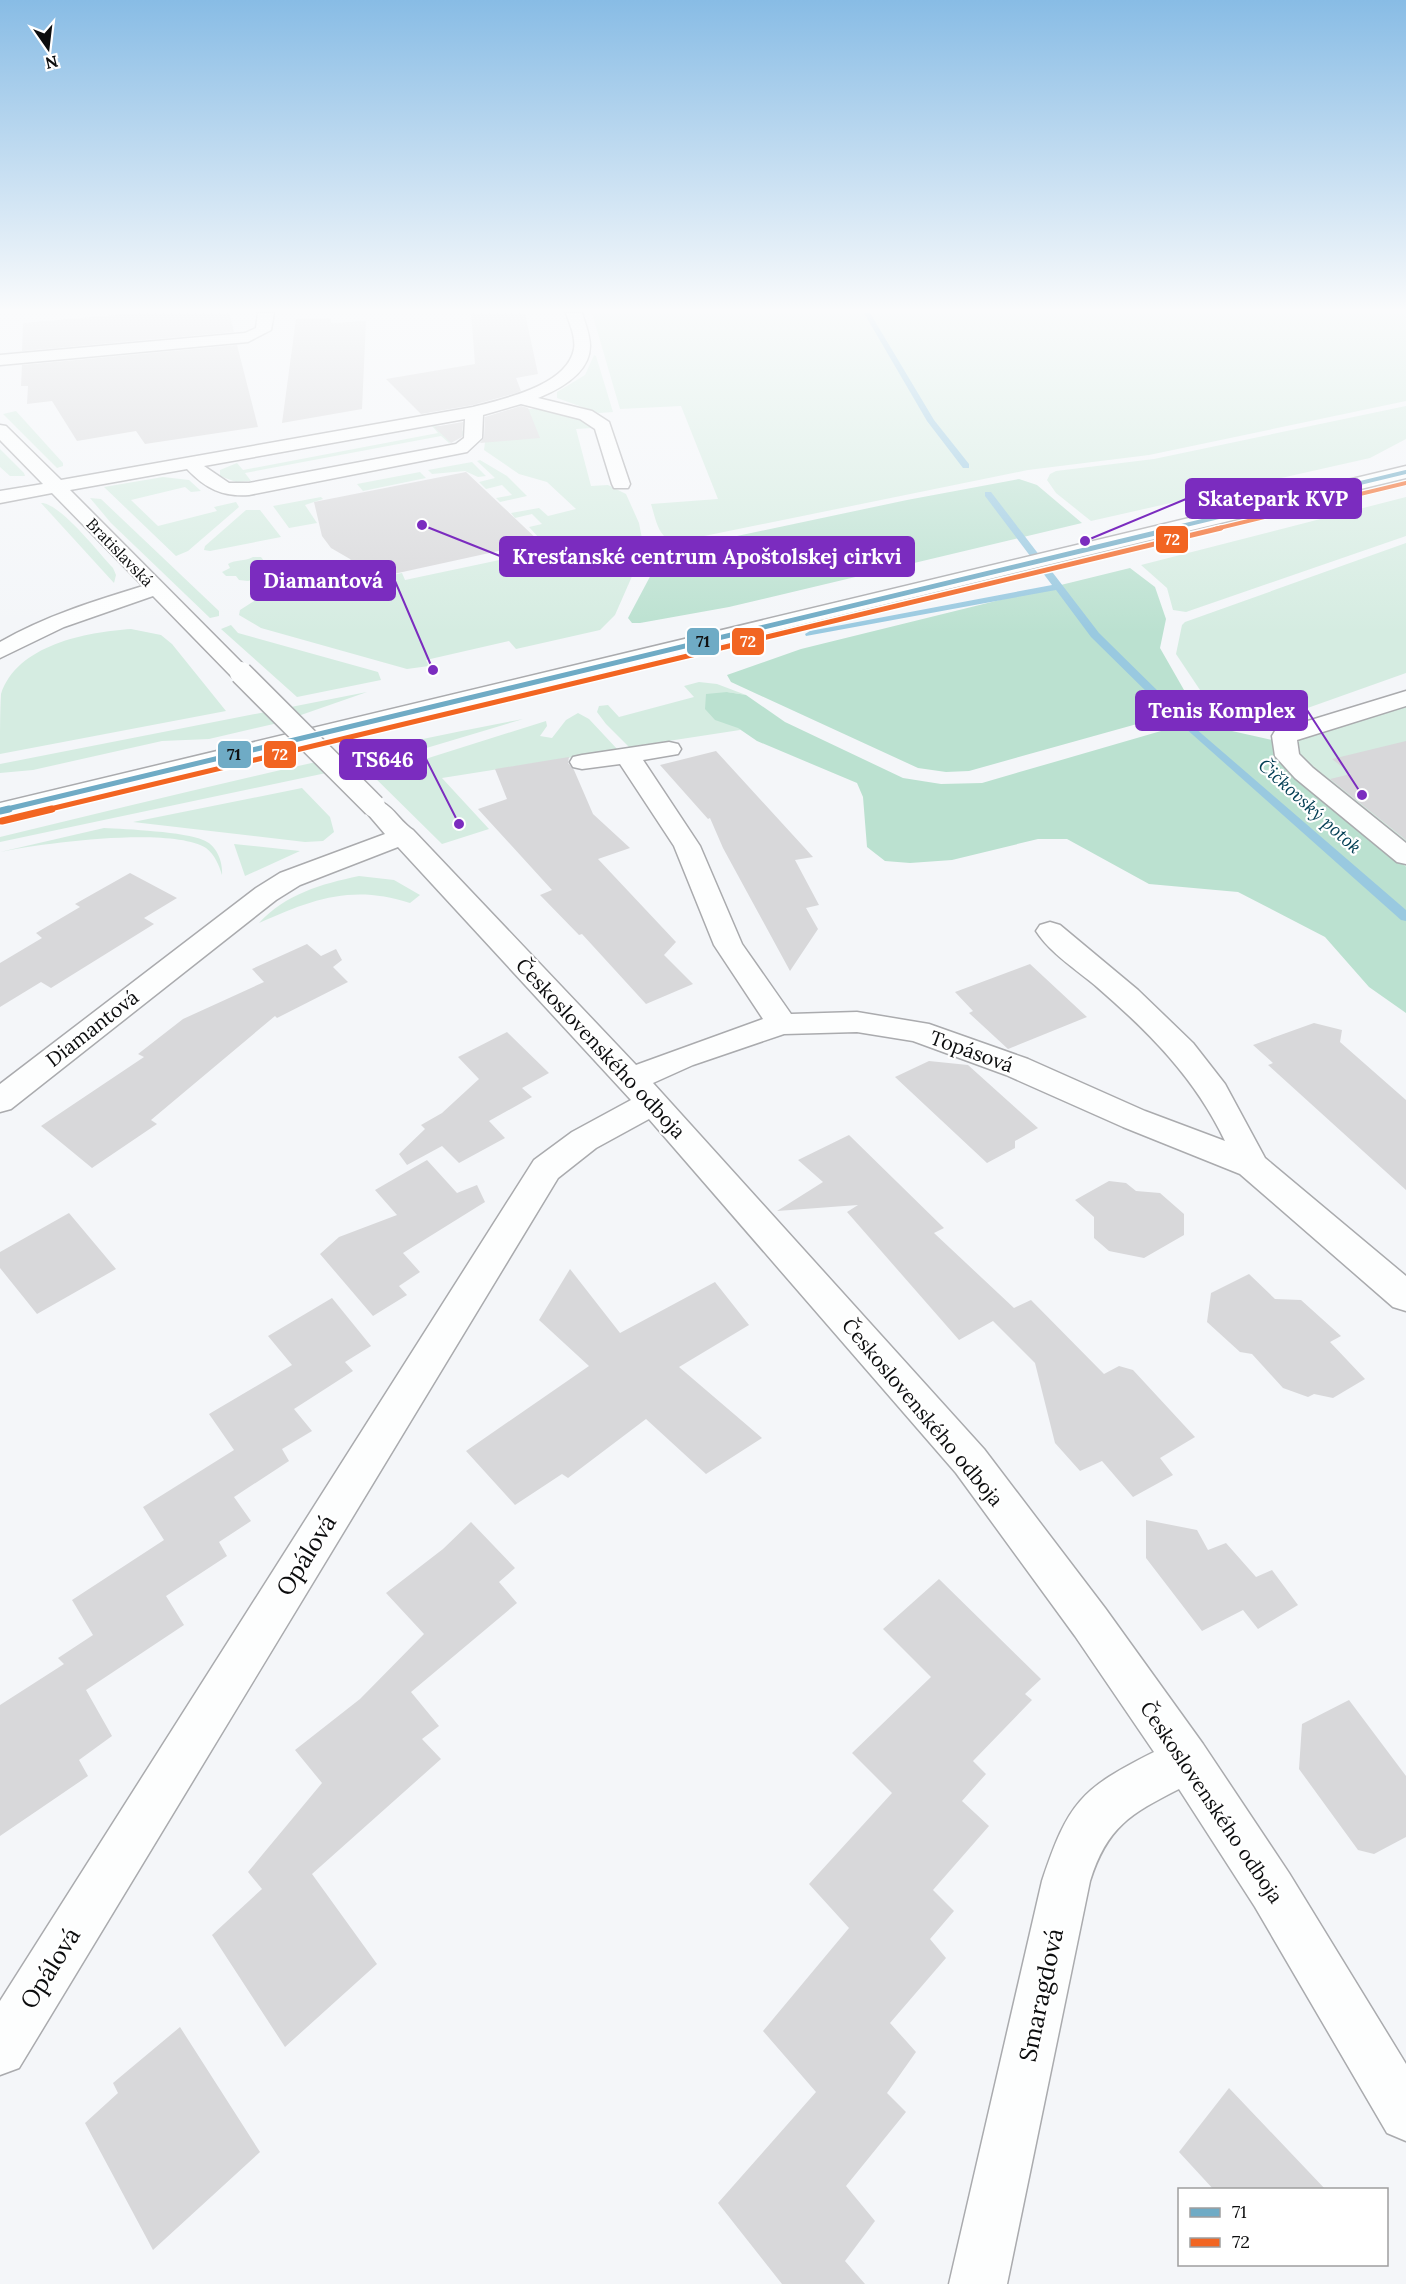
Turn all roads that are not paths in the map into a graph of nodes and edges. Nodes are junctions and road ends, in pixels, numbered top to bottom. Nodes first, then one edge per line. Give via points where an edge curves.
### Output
1 (433, 420) edge
2 (474, 420) edge
3 (593, 420) edge
4 (0, 430) edge
5 (192, 464) junction
6 (1406, 472) edge
7 (621, 484) dead end
8 (58, 488) junction
9 (0, 497) edge
10 (156, 589) junction
11 (0, 651) edge
12 (1406, 698) edge
13 (669, 748) dead end
14 (627, 755) junction
15 (582, 762) dead end
16 (374, 806) joint
17 (0, 810) edge
18 (404, 836) junction
19 (1406, 856) edge
20 (1050, 931) dead end
21 (782, 1024) junction
22 (642, 1091) junction
23 (0, 1101) edge
24 (1252, 1165) junction
25 (1406, 1297) edge
26 (1187, 1760) junction
27 (0, 2049) edge
28 (1406, 2114) edge
29 (978, 2284) edge

1 - 5 street
2 - 5 street via 475,438 461,448 249,489 218,487
3 - 7 street via 603,426
4 - 8 street, Bratislavská
5 - 8 street
6 - 17 street
8 - 9 street
8 - 10 street, Bratislavská
10 - 11 street via 38,630
10 - 16 street, Bratislavská, bridge
12 - 19 street via 1284,736 1287,756 1304,773
13 - 14 street
14 - 15 street
14 - 21 street via 687,846 728,945
16 - 18 street, Československého odboja
18 - 22 street, Československého odboja
18 - 23 street, Diamantová via 290,879 266,894
20 - 24 street via 1182,1051 1218,1098
21 - 22 street, Topásová via 682,1058
21 - 24 street, Topásová via 857,1022 918,1031 1017,1067
22 - 26 street, Československého odboja via 970,1461
22 - 27 street, Opálová via 546,1169
24 - 25 street, Topásová
26 - 28 street, Československého odboja via 1272,1890
26 - 29 street, Smaragdová via 1122,1794 1089,1824 1077,1849 1066,1881

